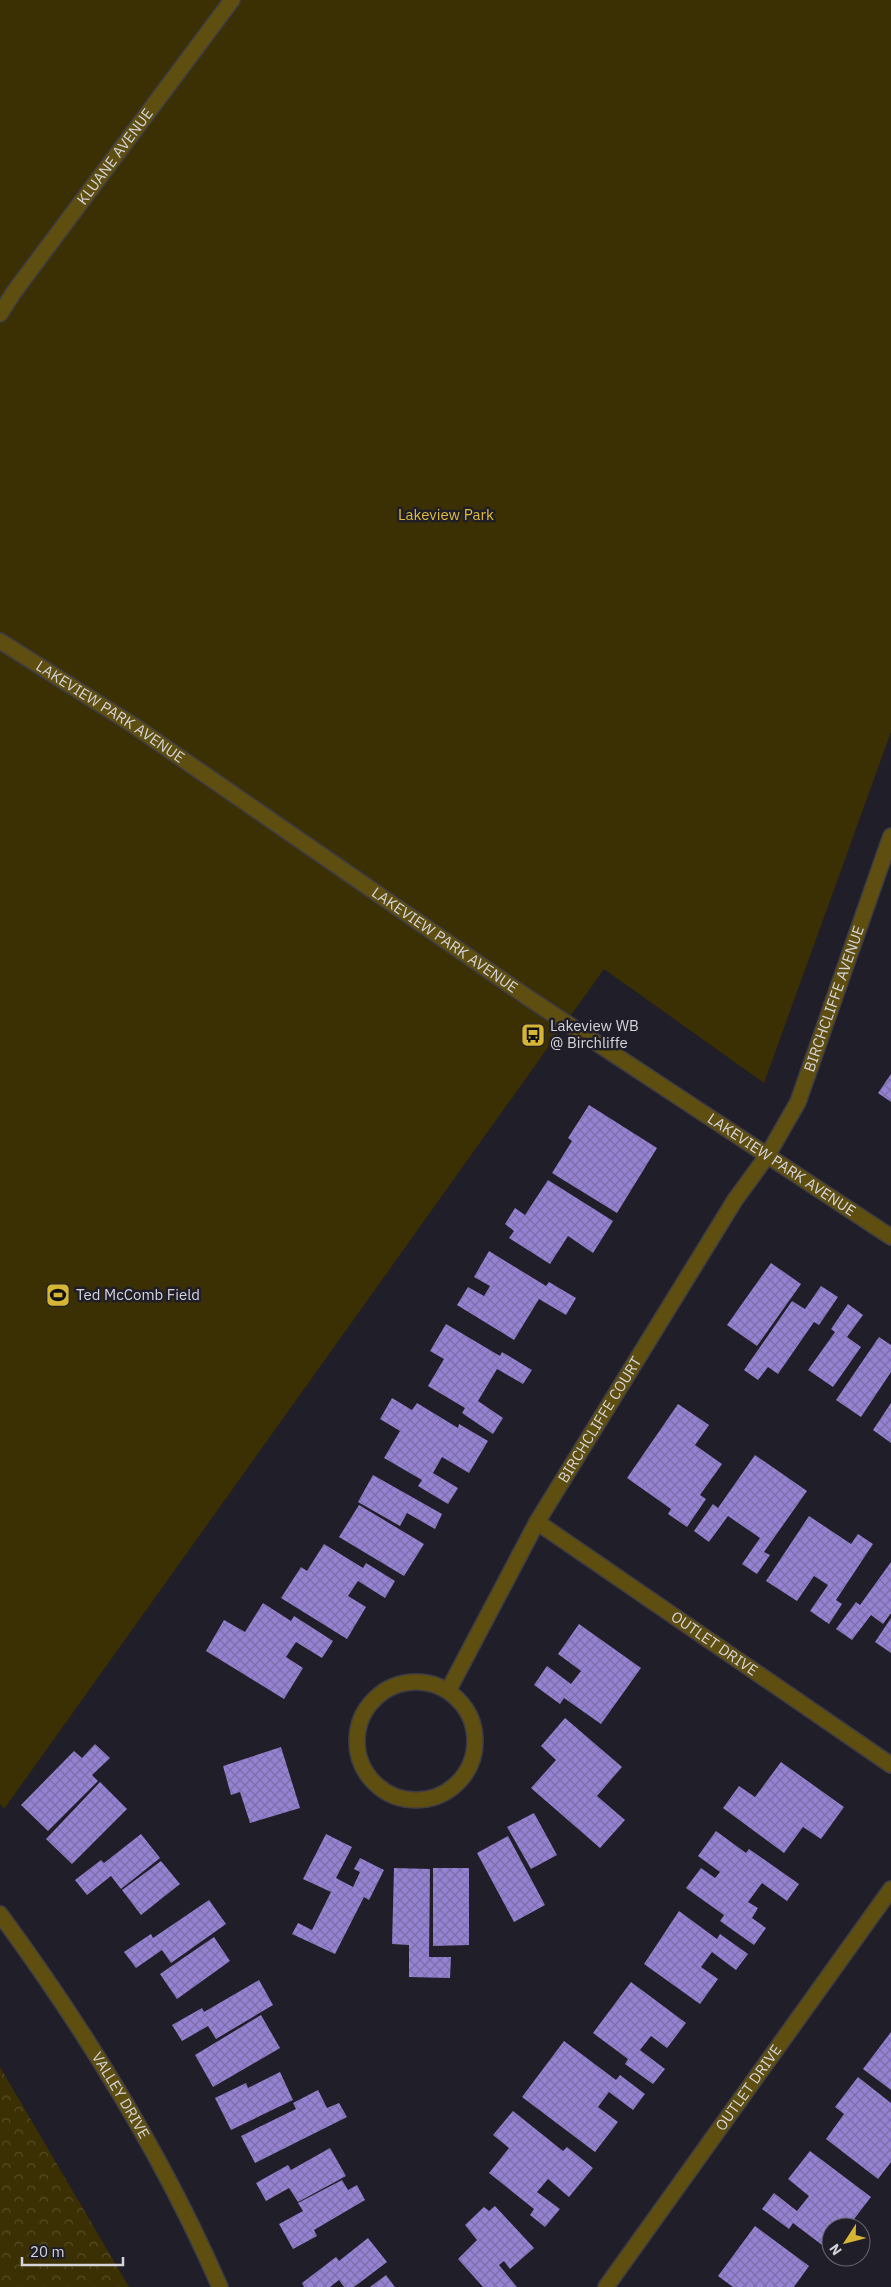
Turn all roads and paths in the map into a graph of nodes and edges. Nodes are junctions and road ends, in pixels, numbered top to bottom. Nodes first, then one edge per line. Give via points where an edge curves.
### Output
1 (232, 0) edge
2 (0, 314) edge
3 (0, 641) edge
4 (891, 836) edge
5 (766, 1156) junction
6 (891, 1237) edge
7 (537, 1522) junction
8 (448, 1691) junction
9 (891, 1765) edge
10 (891, 1890) edge
11 (0, 1914) edge
12 (220, 2287) edge
13 (606, 2287) edge

1 - 2 street, KLUANE AVENUE
3 - 5 street, LAKEVIEW PARK AVENUE via 133,725 522,994
4 - 5 street, BIRCHCLIFFE AVENUE via 798,1102
5 - 6 street, LAKEVIEW PARK AVENUE
5 - 7 street, BIRCHCLIFFE COURT via 734,1200
7 - 8 street, BIRCHCLIFFE COURT
7 - 9 street, OUTLET DRIVE
8 - 8 street via 430,1683 394,1685 376,1697 363,1713 357,1734 358,1755 366,1774 381,1789 399,1798 422,1800 442,1794 463,1778 473,1759 476,1739 471,1718 460,1701
10 - 13 street, OUTLET DRIVE
11 - 12 street, VALLEY DRIVE via 91,2046 144,2131

